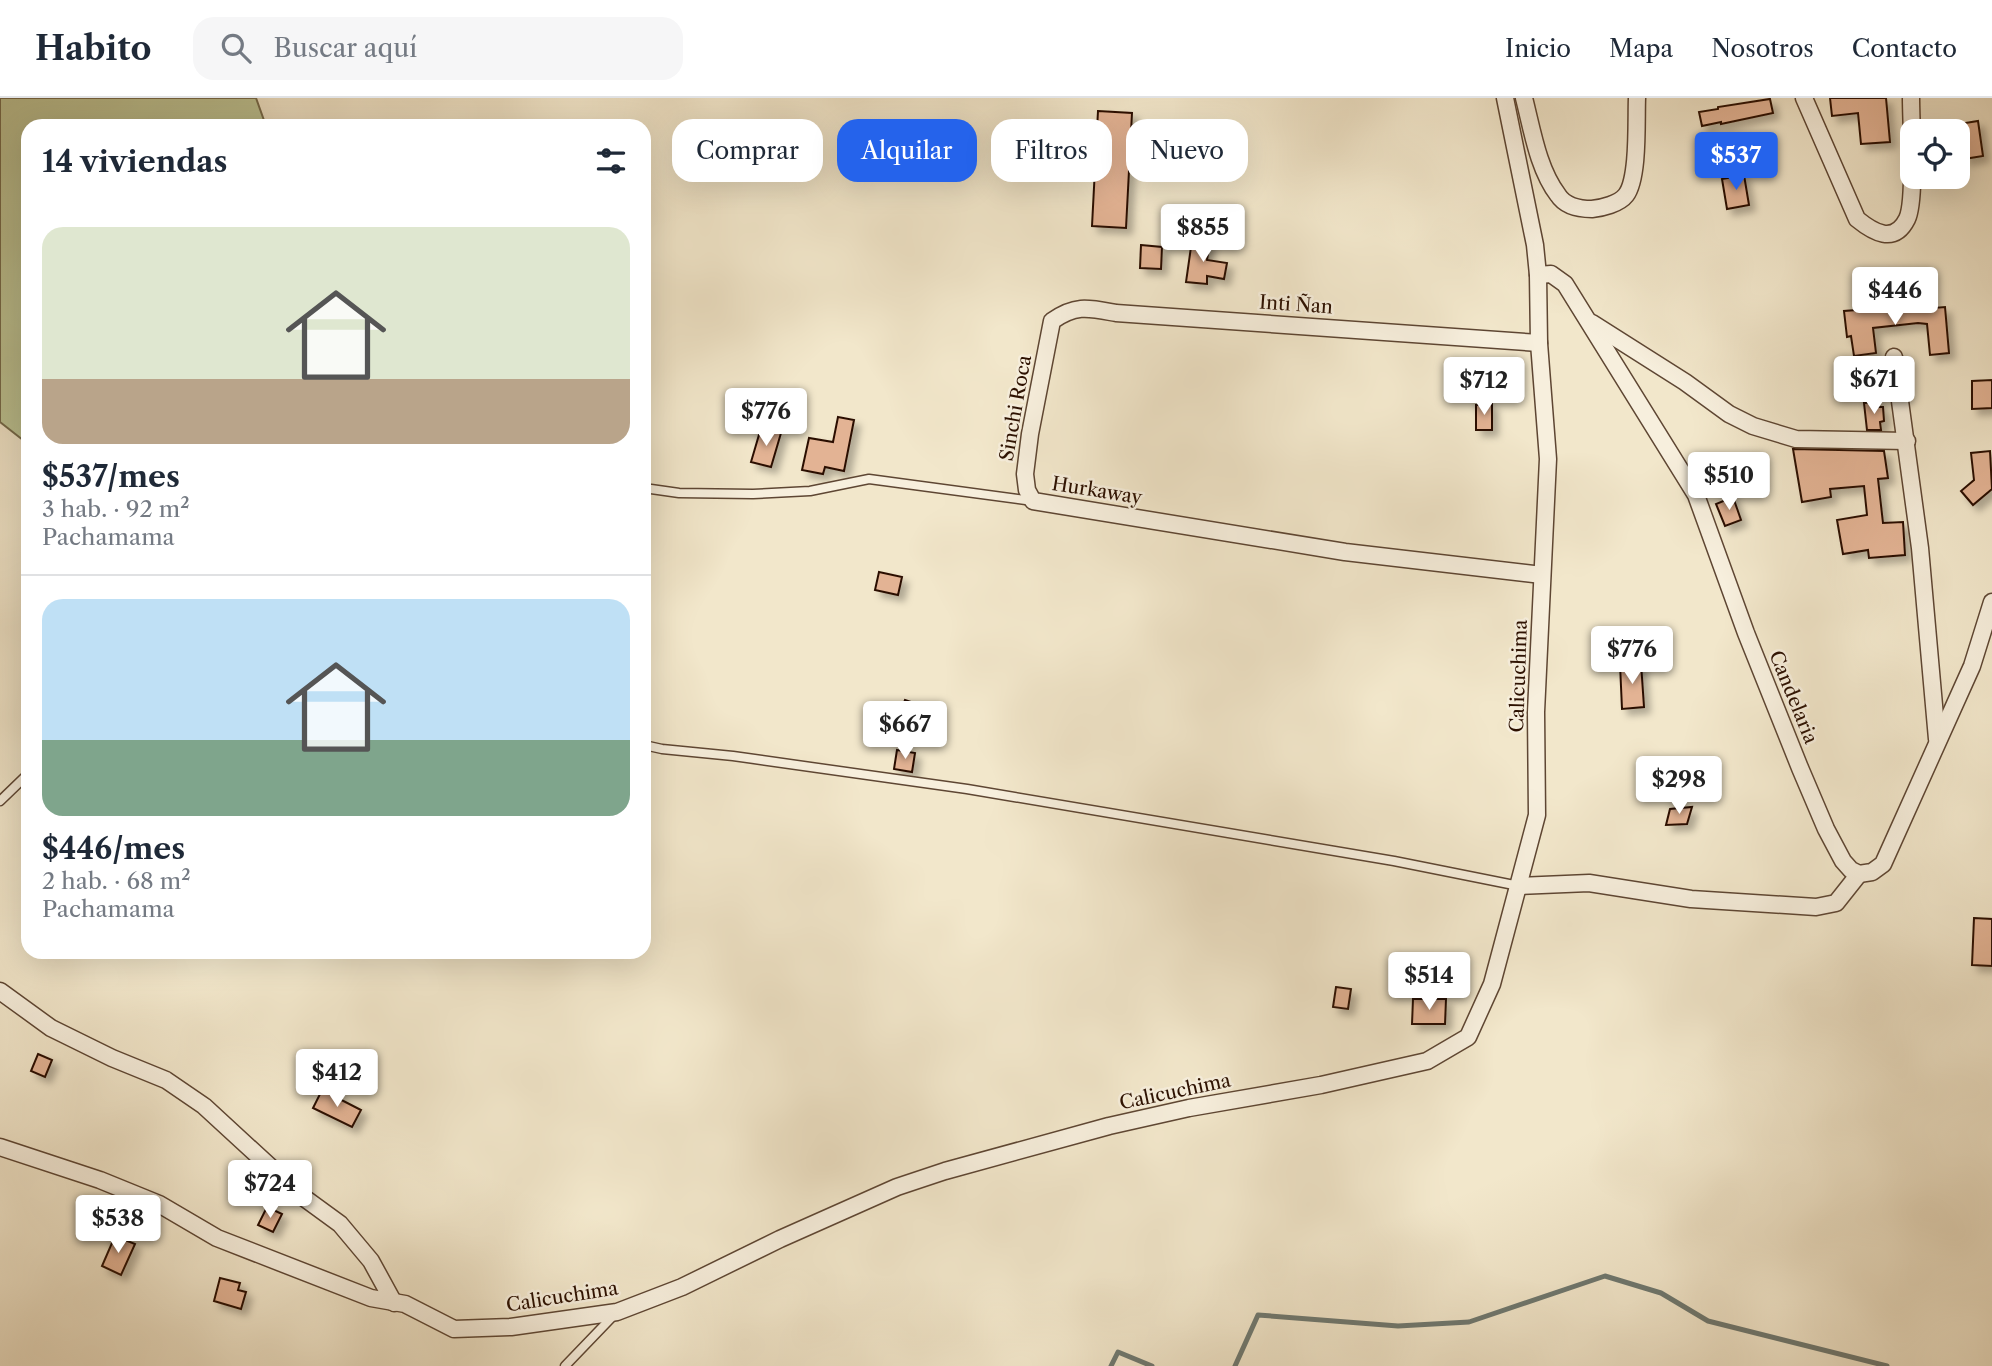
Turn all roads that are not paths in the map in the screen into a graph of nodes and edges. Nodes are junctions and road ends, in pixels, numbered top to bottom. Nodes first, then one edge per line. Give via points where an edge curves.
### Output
1 (1505, 98) edge
2 (1524, 98) edge
3 (1637, 98) edge
4 (1804, 98) edge
5 (1911, 98) edge
6 (1538, 275) junction
7 (1587, 320) junction
8 (1052, 321) joint
9 (1539, 343) junction
10 (1894, 357) dead end
11 (1907, 442) junction
12 (651, 489) edge
13 (1033, 501) junction
14 (1542, 575) junction
15 (1992, 602) edge
16 (1937, 741) junction
17 (651, 747) edge
18 (21, 781) edge
19 (0, 801) edge
20 (1859, 874) junction
21 (1519, 886) junction
22 (0, 991) edge
23 (0, 1147) edge
24 (394, 1303) junction
25 (617, 1312) junction
26 (565, 1366) edge

1 - 6 street, Calicuchima
2 - 3 street via 1546,173 1559,198 1578,209 1596,209 1626,196 1632,179
4 - 5 street via 1857,219 1884,235 1902,226 1908,217
6 - 7 street, Candelaria via 1559,278
6 - 9 street, Calicuchima
7 - 11 street via 1753,426 1796,439
7 - 20 street, Candelaria via 1696,495 1826,829 1843,861
8 - 9 street, Inti Ñan via 1065,311 1084,307
8 - 13 street, Sinchi Roca via 1030,434 1026,474
9 - 14 street, Calicuchima via 1548,459
10 - 11 street
11 - 16 street
12 - 13 lane, Hurkaway via 753,494 810,491 869,479
13 - 14 street, Hurkaway via 1345,552
14 - 21 street, Calicuchima via 1536,712 1538,815
15 - 16 street via 1972,666
16 - 20 street via 1883,864
17 - 21 lane via 967,789
18 - 19 lane
20 - 21 street via 1836,903 1816,906 1691,899 1589,883
21 - 25 street, Calicuchima via 1492,984 1468,1037 1427,1061 1136,1120 945,1171 897,1187 682,1287
22 - 24 street via 51,1028 166,1080 204,1106 303,1197 341,1224 371,1261
23 - 24 street, Calicuchima via 100,1180 159,1204 217,1238
24 - 25 street, Calicuchima via 454,1329 511,1327
25 - 26 lane

